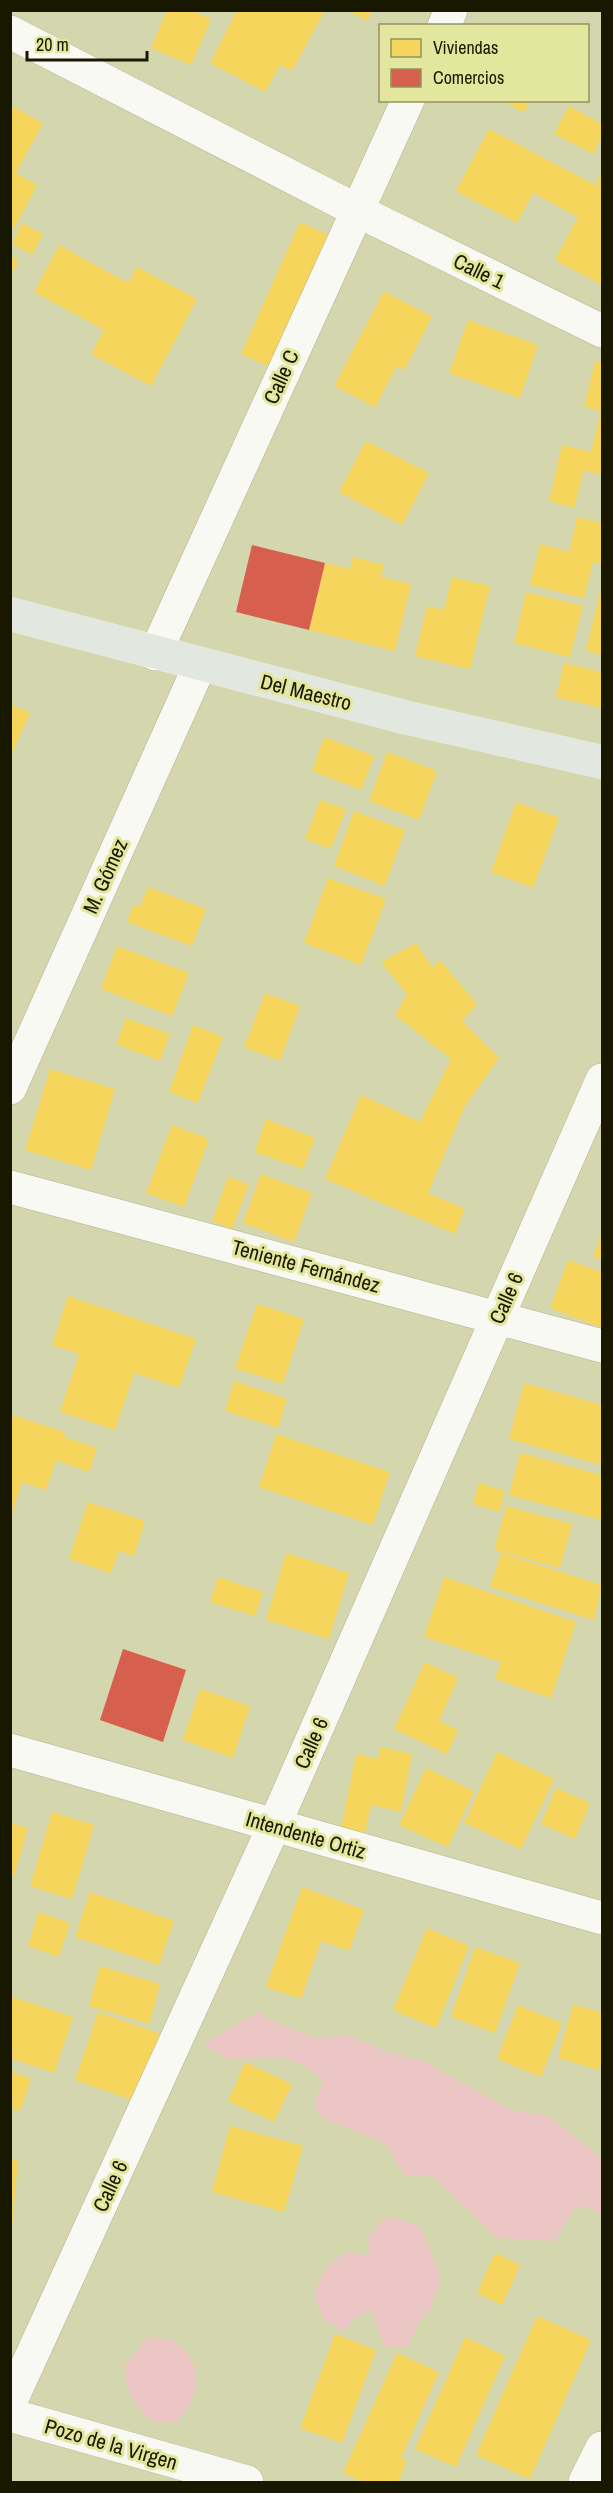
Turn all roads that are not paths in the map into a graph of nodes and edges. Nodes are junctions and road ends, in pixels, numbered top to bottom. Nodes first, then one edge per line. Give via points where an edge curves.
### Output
1 (451, 10) edge
2 (445, 24) edge
3 (10, 32) edge
4 (407, 102) edge
5 (356, 210) junction
6 (603, 331) edge
7 (10, 614) edge
8 (155, 654) junction
9 (200, 665) junction
10 (603, 762) edge
11 (603, 1080) edge
12 (10, 1088) edge
13 (10, 1187) edge
14 (497, 1318) junction
15 (603, 1346) edge
16 (10, 1750) edge
17 (274, 1826) junction
18 (603, 1918) edge
19 (10, 2403) edge
20 (10, 2415) edge
21 (603, 2448) edge
22 (247, 2482) edge
23 (585, 2482) edge

1 - 2 street
3 - 5 street, Calle 1
4 - 5 street, Calle C
5 - 6 street, Calle 1
5 - 8 street, Calle C
7 - 8 main road, Del Maestro
8 - 9 main road, Del Maestro
9 - 10 main road, Del Maestro
9 - 12 street, M. Gómez
11 - 14 street, Calle 6
13 - 14 street, Teniente Fernández
14 - 15 street, Teniente Fernández
14 - 17 street, Calle 6
16 - 17 street, Intendente Ortiz
17 - 18 street, Intendente Ortiz
17 - 19 street, Calle 6
20 - 22 street, Pozo de la Virgen
21 - 23 street

